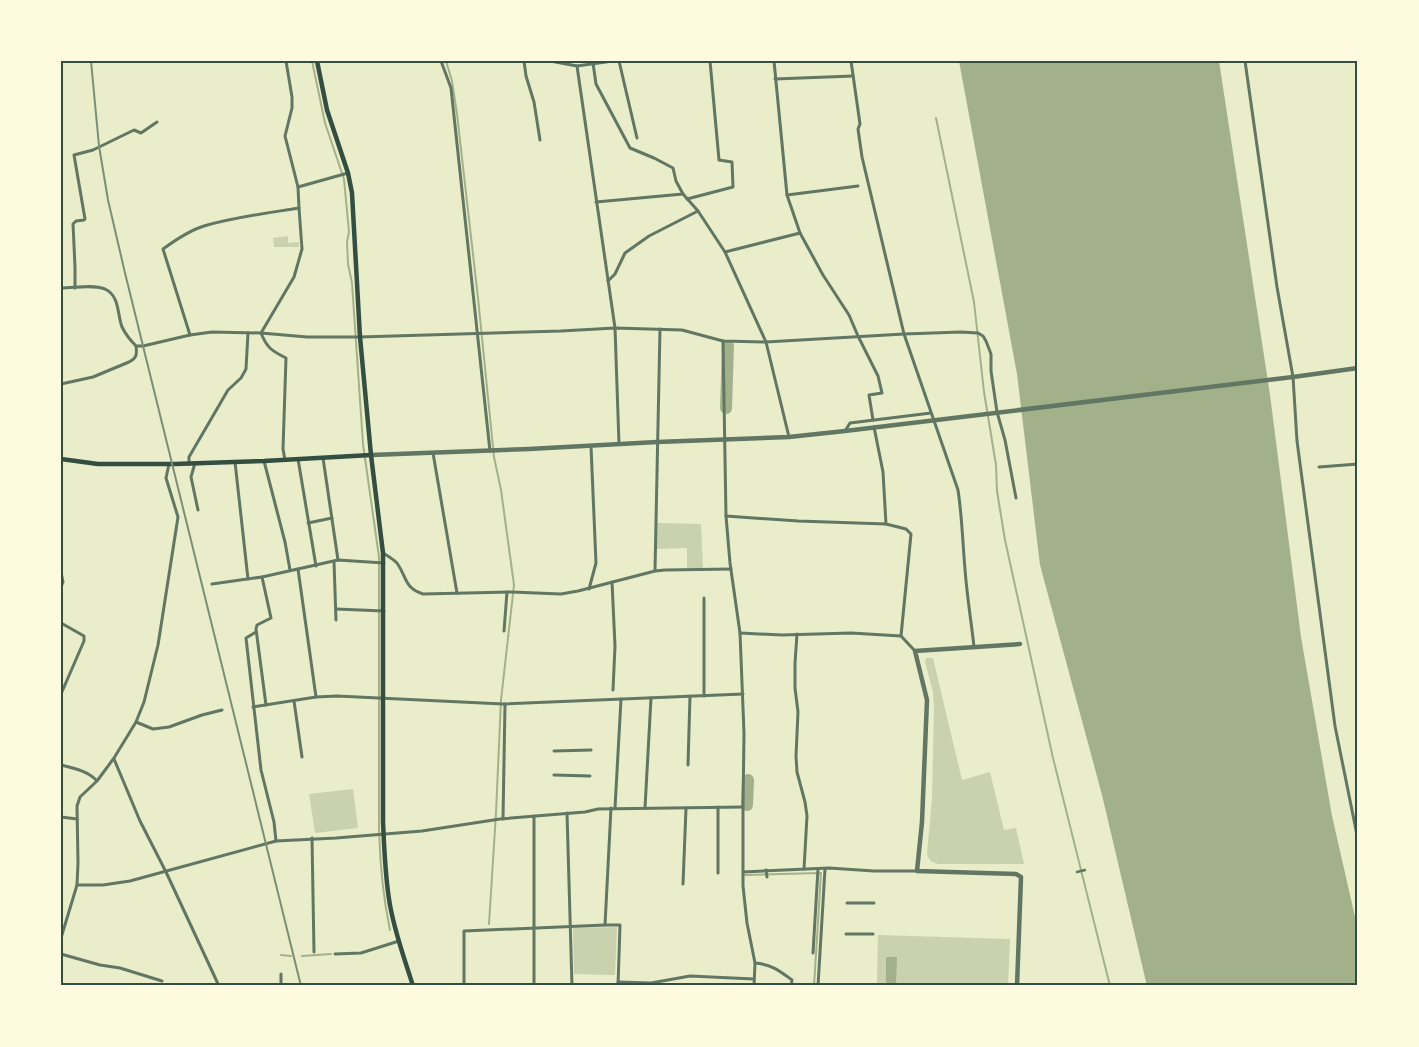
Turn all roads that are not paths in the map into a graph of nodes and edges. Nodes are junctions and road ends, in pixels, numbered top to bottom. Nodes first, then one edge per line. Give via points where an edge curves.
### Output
1 (286, 61) edge
2 (317, 61) edge
3 (441, 61) edge
4 (524, 61) edge
5 (550, 61) edge
6 (613, 61) edge
7 (618, 61) edge
8 (710, 61) edge
9 (774, 61) edge
10 (851, 61) edge
11 (1245, 61) edge
12 (593, 64) junction
13 (577, 66) junction
14 (853, 76) junction
15 (775, 80) junction
16 (157, 122) dead end
17 (637, 138) dead end
18 (540, 140) dead end
19 (348, 173) junction
20 (858, 186) dead end
21 (298, 187) junction
22 (684, 194) junction
23 (787, 195) junction
24 (688, 199) junction
25 (596, 202) junction
26 (299, 208) junction
27 (698, 211) junction
28 (800, 233) junction
29 (724, 252) junction
30 (608, 282) junction
31 (61, 288) edge
32 (75, 288) junction
33 (615, 328) junction
34 (660, 329) junction
35 (248, 332) junction
36 (261, 333) junction
37 (480, 334) junction
38 (904, 334) junction
39 (190, 335) junction
40 (858, 336) junction
41 (360, 337) junction
42 (723, 340) junction
43 (766, 342) junction
44 (136, 346) junction
45 (1358, 368) edge
46 (1293, 377) junction
47 (61, 384) edge
48 (485, 403) junction
49 (491, 403) dead end
50 (931, 412) junction
51 (994, 412) junction
52 (873, 420) junction
53 (874, 427) junction
54 (845, 431) junction
55 (790, 437) junction
56 (724, 439) junction
57 (657, 442) junction
58 (619, 444) junction
59 (591, 446) junction
60 (490, 450) junction
61 (433, 452) junction
62 (371, 455) junction
63 (298, 458) junction
64 (323, 458) junction
65 (61, 459) edge
66 (285, 460) junction
67 (264, 461) junction
68 (235, 462) junction
69 (196, 463) junction
70 (169, 464) junction
71 (190, 464) junction
72 (1358, 464) edge
73 (1319, 467) dead end
74 (1016, 498) dead end
75 (198, 510) dead end
76 (726, 516) junction
77 (332, 518) junction
78 (308, 523) junction
79 (886, 524) junction
80 (383, 553) junction
81 (336, 561) junction
82 (384, 563) junction
83 (316, 566) junction
84 (298, 569) junction
85 (731, 569) junction
86 (290, 570) junction
87 (655, 571) junction
88 (61, 572) edge
89 (262, 577) junction
90 (248, 579) junction
91 (612, 582) junction
92 (212, 584) dead end
93 (61, 587) edge
94 (589, 588) junction
95 (511, 592) junction
96 (457, 593) junction
97 (704, 598) dead end
98 (336, 609) junction
99 (384, 611) junction
100 (336, 620) dead end
101 (61, 623) edge
102 (504, 631) dead end
103 (256, 632) junction
104 (740, 634) junction
105 (797, 634) junction
106 (901, 636) junction
107 (1020, 644) dead end
108 (974, 647) junction
109 (915, 651) junction
110 (613, 690) dead end
111 (61, 694) edge
112 (743, 694) junction
113 (690, 696) junction
114 (704, 696) junction
115 (316, 697) junction
116 (383, 698) junction
117 (651, 698) junction
118 (621, 699) junction
119 (294, 701) junction
120 (504, 704) junction
121 (266, 706) junction
122 (253, 707) junction
123 (222, 710) dead end
124 (136, 722) junction
125 (591, 750) dead end
126 (554, 751) dead end
127 (302, 757) dead end
128 (114, 758) junction
129 (61, 765) edge
130 (688, 765) dead end
131 (554, 775) dead end
132 (590, 776) dead end
133 (97, 781) junction
134 (718, 807) junction
135 (743, 807) junction
136 (613, 808) junction
137 (645, 808) junction
138 (686, 808) junction
139 (567, 813) junction
140 (534, 816) junction
141 (61, 817) edge
142 (77, 819) junction
143 (501, 819) junction
144 (383, 834) junction
145 (312, 838) junction
146 (1358, 840) edge
147 (276, 841) junction
148 (804, 869) junction
149 (818, 869) junction
150 (825, 869) junction
151 (766, 870) junction
152 (1086, 870) dead end
153 (917, 871) junction
154 (166, 872) junction
155 (743, 872) junction
156 (1077, 872) dead end
157 (718, 873) dead end
158 (767, 876) dead end
159 (683, 884) dead end
160 (77, 885) junction
161 (847, 903) dead end
162 (874, 903) dead end
163 (605, 925) junction
164 (570, 927) junction
165 (534, 928) junction
166 (846, 934) dead end
167 (873, 934) dead end
168 (61, 938) edge
169 (399, 941) junction
170 (314, 952) dead end
171 (813, 953) dead end
172 (61, 954) edge
173 (335, 954) dead end
174 (755, 963) junction
175 (281, 974) dead end
176 (754, 979) junction
177 (162, 981) dead end
178 (618, 984) edge
179 (219, 986) edge
180 (281, 986) edge
181 (413, 986) edge
182 (464, 986) edge
183 (534, 986) edge
184 (572, 986) edge
185 (754, 986) edge
186 (792, 986) edge
187 (818, 986) edge
188 (1017, 986) edge

1 - 21 street via 292,108 285,136
2 - 19 main road via 326,110
3 - 37 street via 451,88
4 - 18 street
5 - 13 street
6 - 12 street
7 - 17 street
8 - 24 street via 719,160 732,162 733,187
9 - 15 street
10 - 14 street
11 - 46 street via 1275,278
12 - 13 street
12 - 22 street via 596,84 630,148 673,168
13 - 25 street
14 - 15 street
14 - 38 street via 862,157
15 - 23 street
16 - 32 street via 141,133 134,130 93,150 74,155 85,219 73,224
19 - 21 street
19 - 41 main road via 352,193
20 - 23 street
21 - 26 street
22 - 24 street
22 - 25 street
23 - 28 street
24 - 27 street
25 - 30 street
26 - 36 street via 302,249 294,277
26 - 39 street via 202,226 163,249
27 - 29 street
27 - 30 street via 649,236 625,253
28 - 29 street
28 - 40 street
29 - 43 street
30 - 33 street
31 - 32 street
32 - 44 street via 98,288 111,293 121,324
33 - 34 street
33 - 37 street
33 - 58 street
34 - 42 street via 682,330
34 - 57 street
35 - 36 street
35 - 39 street
35 - 71 street via 246,369 228,390 189,457
36 - 41 street
36 - 66 street via 265,343 286,358
37 - 41 street
37 - 48 street
38 - 40 street
38 - 50 street
38 - 51 street via 968,332 983,336 991,354
39 - 44 street
40 - 43 street
40 - 52 street via 878,376 882,393 869,395
41 - 62 main road
42 - 43 street
42 - 56 street
43 - 55 street
44 - 47 street via 137,355 129,362 93,377
45 - 46 street
46 - 51 street
46 - 146 street via 1297,441 1333,716
48 - 49 street
48 - 60 street
50 - 52 street
50 - 108 street via 958,490
51 - 53 street
51 - 74 street via 1005,440
52 - 54 street via 850,423
53 - 54 street
53 - 79 street via 883,472
54 - 55 street
55 - 56 street
56 - 57 street
56 - 76 street
57 - 58 street
57 - 87 street
58 - 59 street
59 - 60 street
59 - 94 street via 596,563
60 - 61 street
61 - 62 street
61 - 96 street
62 - 64 main road
62 - 80 main road
63 - 64 main road
63 - 66 main road
63 - 78 street
64 - 77 street
65 - 70 main road via 98,464
66 - 67 main road
67 - 68 main road
67 - 86 street
68 - 69 main road
68 - 90 street
69 - 71 main road
69 - 75 street via 191,477
70 - 71 main road
70 - 124 street via 166,478 178,516 158,645
72 - 73 street
76 - 79 street
76 - 85 street
77 - 78 street
77 - 81 street
78 - 83 street
79 - 106 street via 906,529 911,534
80 - 82 main road
80 - 96 street via 397,563 414,591 423,594
81 - 82 street
81 - 83 street
81 - 98 street
82 - 99 main road
83 - 84 street
84 - 86 street
84 - 115 street
85 - 87 street
85 - 104 street
86 - 89 street
87 - 91 street
88 - 93 street
89 - 90 street
89 - 103 street via 271,618 257,625
90 - 92 street
91 - 94 street
91 - 110 street
94 - 95 street via 561,594
95 - 96 street
95 - 102 street
97 - 114 street
98 - 99 street
98 - 100 street
99 - 116 main road
101 - 111 street via 84,636
103 - 121 street
103 - 122 street via 246,638
104 - 105 street
104 - 112 street
105 - 106 street
105 - 148 street via 794,663 798,712 796,756 807,816
106 - 109 street
107 - 108 street
108 - 109 street
109 - 153 street via 927,700
112 - 114 street
112 - 135 street
113 - 114 street
113 - 117 street
113 - 130 street
115 - 116 street
115 - 119 street
116 - 120 street
116 - 144 main road
117 - 118 street
117 - 137 street
118 - 120 street
118 - 136 street
119 - 121 street
119 - 127 street
120 - 143 street
121 - 122 street
122 - 147 street via 261,770
123 - 124 street via 169,727 152,729
124 - 128 street
125 - 126 street
128 - 133 street
128 - 154 street
129 - 133 street via 78,769
131 - 132 street
133 - 142 street via 80,797
134 - 135 street
134 - 138 street
134 - 157 street
135 - 155 street
136 - 137 street
136 - 139 street
136 - 163 street
137 - 138 street
138 - 159 street
139 - 140 street
139 - 164 street
140 - 143 street
140 - 165 street
141 - 142 street
142 - 160 street
143 - 144 street
144 - 145 street
144 - 169 main road via 389,899
145 - 147 street
145 - 170 street
147 - 154 street
148 - 149 street
148 - 151 street
149 - 150 street
149 - 171 street
150 - 153 street
150 - 187 street
151 - 155 street
151 - 158 street
152 - 156 street
153 - 188 street via 1016,874 1021,877
154 - 160 street via 103,885
154 - 179 street
155 - 174 street via 747,923
160 - 168 street
161 - 162 street
163 - 164 street
163 - 178 street via 620,925
164 - 165 street
164 - 184 street
165 - 182 street via 464,931
165 - 183 street
166 - 167 street
169 - 173 street via 361,953
169 - 181 main road
172 - 177 street
174 - 176 street
174 - 186 street via 776,968 792,980
175 - 180 street
176 - 178 street via 690,976 651,983
176 - 185 street

